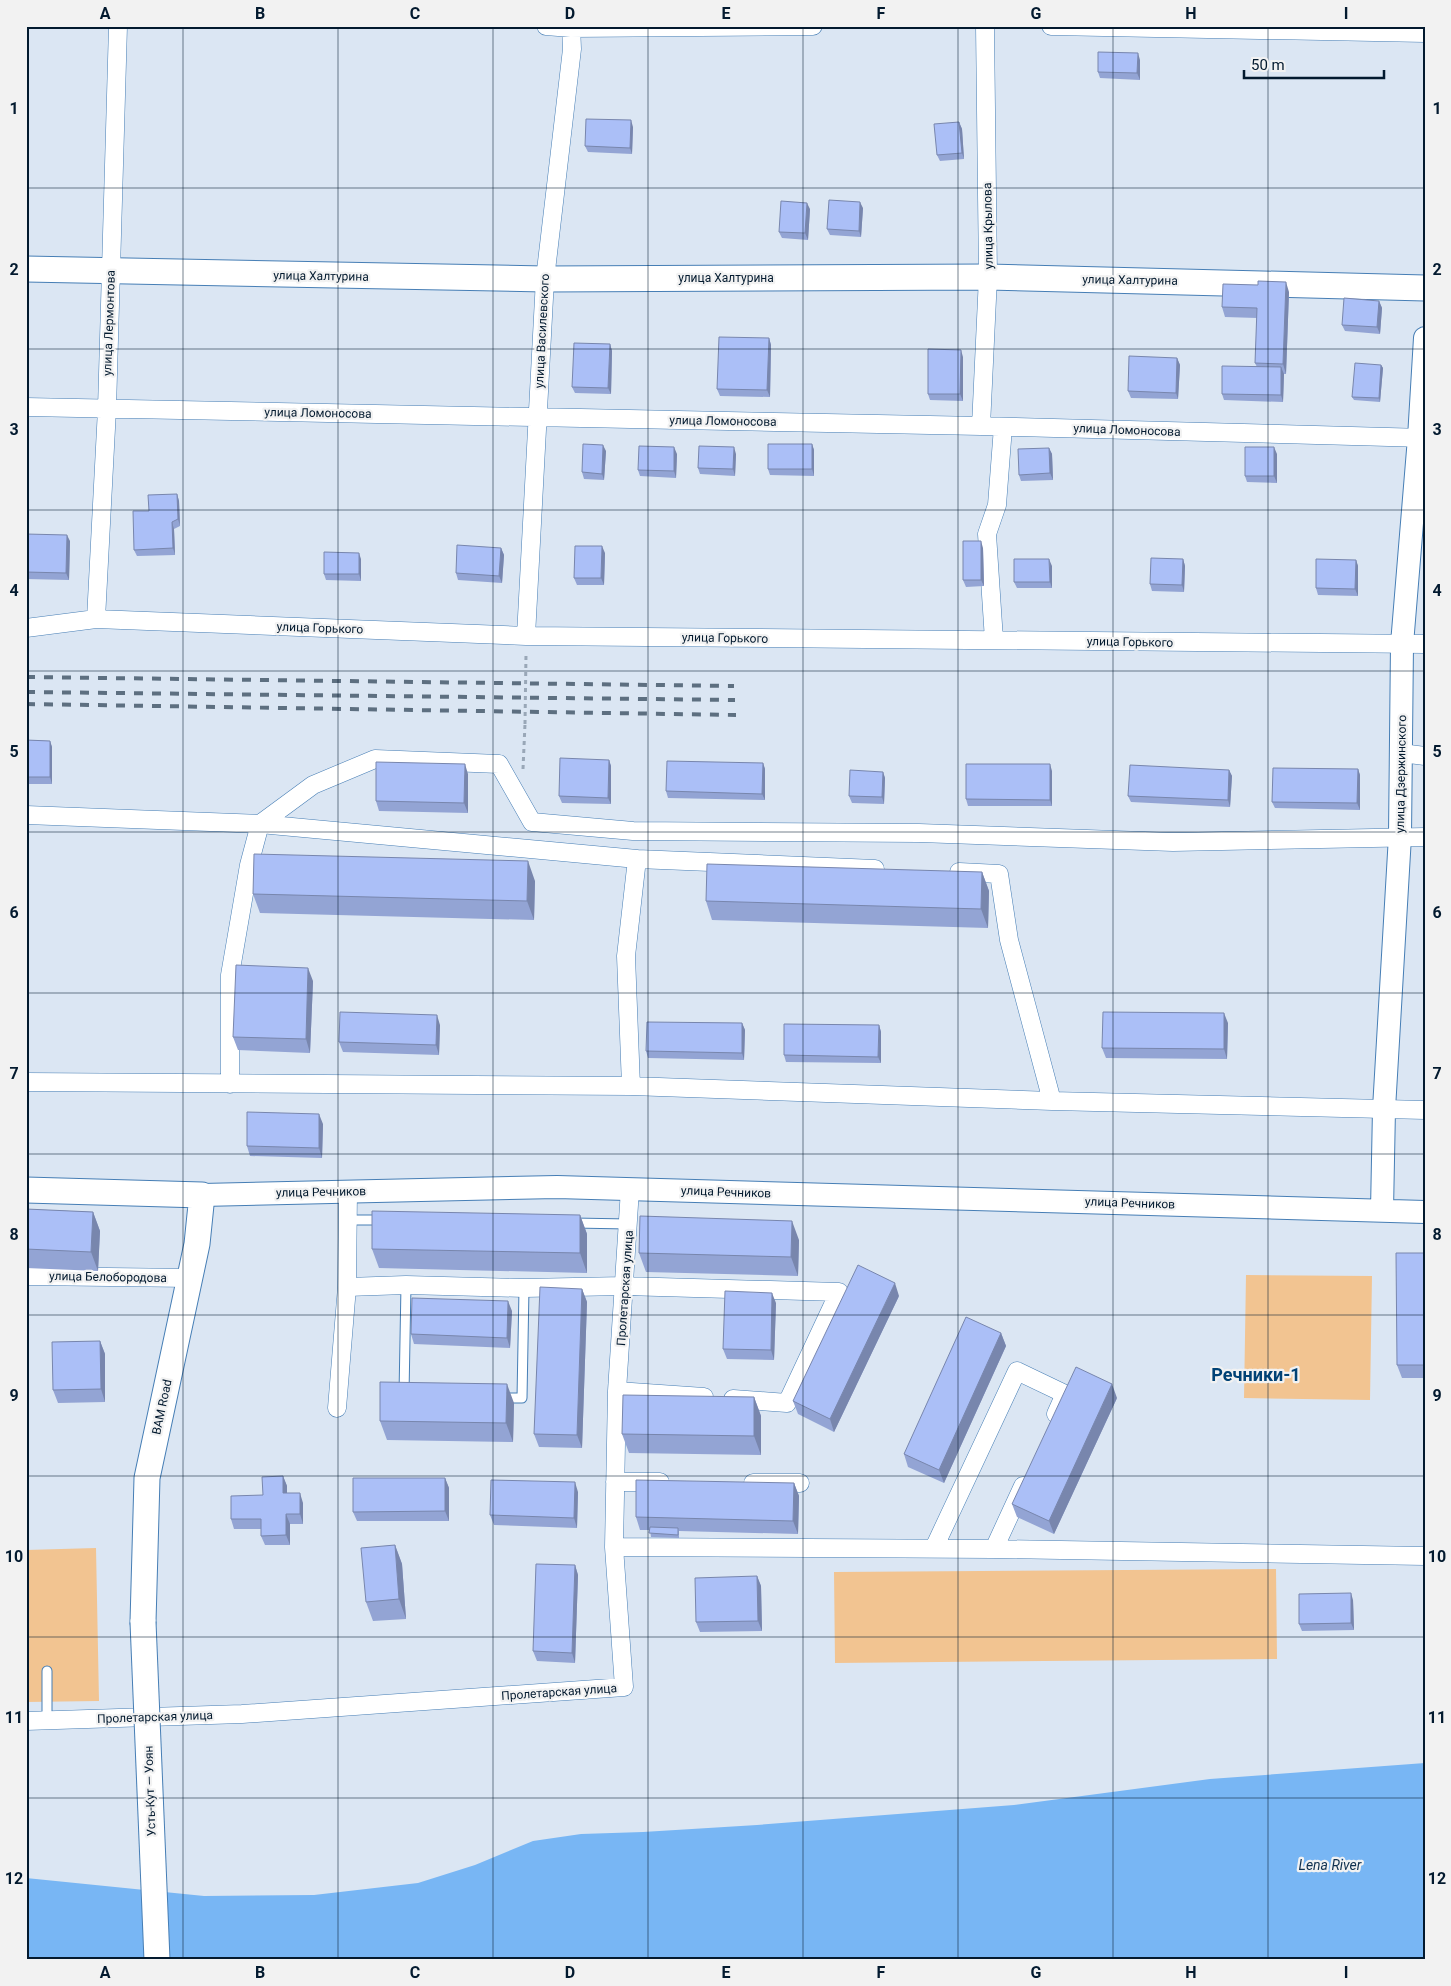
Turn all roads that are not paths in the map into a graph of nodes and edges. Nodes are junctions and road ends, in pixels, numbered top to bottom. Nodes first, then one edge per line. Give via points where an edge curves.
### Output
1 (118, 26) edge
2 (546, 26) edge
3 (813, 26) edge
4 (985, 26) edge
5 (1051, 26) edge
6 (571, 27) edge
7 (1425, 33) edge
8 (26, 269) edge
9 (111, 272) junction
10 (988, 277) junction
11 (545, 279) junction
12 (1425, 288) edge
13 (1425, 338) edge
14 (26, 407) edge
15 (107, 409) junction
16 (1423, 414) edge
17 (538, 418) junction
18 (981, 426) junction
19 (1003, 426) junction
20 (1422, 438) edge
21 (96, 619) junction
22 (26, 628) edge
23 (526, 636) junction
24 (994, 640) junction
25 (1402, 644) junction
26 (1425, 644) edge
27 (1401, 752) junction
28 (1425, 756) edge
29 (26, 815) edge
30 (260, 824) junction
31 (1400, 836) junction
32 (1425, 837) edge
33 (637, 859) junction
34 (892, 870) edge
35 (941, 872) edge
36 (26, 1082) edge
37 (230, 1084) junction
38 (631, 1086) junction
39 (1052, 1101) junction
40 (1384, 1109) junction
41 (1425, 1110) edge
42 (26, 1190) edge
43 (630, 1190) junction
44 (348, 1191) junction
45 (202, 1195) junction
46 (1382, 1210) junction
47 (1425, 1212) edge
48 (348, 1220) junction
49 (396, 1220) edge
50 (561, 1223) edge
51 (629, 1224) junction
52 (26, 1276) edge
53 (191, 1278) junction
54 (406, 1285) junction
55 (624, 1286) junction
56 (347, 1287) junction
57 (524, 1288) junction
58 (617, 1392) junction
59 (414, 1396) edge
60 (492, 1397) edge
61 (337, 1408) dead end
62 (1050, 1428) edge
63 (1030, 1471) edge
64 (615, 1482) junction
65 (673, 1482) edge
66 (732, 1482) edge
67 (800, 1483) dead end
68 (614, 1547) junction
69 (934, 1548) junction
70 (994, 1548) junction
71 (1425, 1556) edge
72 (143, 1622) joint
73 (47, 1671) dead end
74 (47, 1720) junction
75 (26, 1721) edge
76 (157, 1960) edge

1 - 9 street, улица Лермонтова
2 - 6 street
3 - 6 street
4 - 10 street, улица Крылова
5 - 7 street
6 - 11 street, улица Василевского via 572,50
8 - 9 main road, улица Халтурина
9 - 11 main road, улица Халтурина
9 - 15 street, улица Лермонтова
10 - 11 main road, улица Халтурина
10 - 12 main road, улица Халтурина
10 - 18 street, улица Крылова
11 - 17 street, улица Василевского
13 - 16 street, улица Дзержинского
14 - 15 street, улица Ломоносова
15 - 17 street, улица Ломоносова
15 - 21 street, улица Лермонтова
16 - 20 street, улица Дзержинского
17 - 18 street, улица Ломоносова
17 - 23 street, улица Василевского
18 - 19 street, улица Ломоносова
19 - 20 street, улица Ломоносова
19 - 24 street via 997,505 987,534
20 - 25 street, улица Дзержинского
21 - 22 street, улица Горького
21 - 23 street, улица Горького
23 - 24 street, улица Горького
24 - 25 street, улица Горького
25 - 26 street, улица Горького
25 - 27 street, улица Дзержинского
27 - 28 street
27 - 31 street, улица Дзержинского
29 - 30 street
30 - 31 street via 313,785 375,758 499,764 532,822 633,831 919,833 1173,842
30 - 33 street
30 - 37 street via 249,866 230,975
31 - 32 street
31 - 40 street, улица Дзержинского
33 - 34 street
33 - 38 street via 626,956
35 - 39 street via 999,874 1009,940
36 - 37 street
37 - 38 street
38 - 39 street
39 - 40 street
40 - 41 street
40 - 46 street, улица Дзержинского
42 - 45 main road, улица Речников
43 - 44 street, улица Речников via 557,1187
43 - 46 street, улица Речников
43 - 51 street, Пролетарская улица
44 - 45 street, улица Речников
44 - 48 street
45 - 53 main road, BAM Road
46 - 47 street, улица Речников
48 - 49 lane
48 - 56 street
50 - 51 lane
51 - 55 street, Пролетарская улица
52 - 53 street, улица Белобородова
53 - 72 main road, BAM Road via 147,1478
54 - 56 street
54 - 57 street
54 - 59 lane via 404,1396
55 - 57 street
55 - 58 street, Пролетарская улица
55 - 58 street via 839,1292 787,1403
56 - 61 street
57 - 60 lane via 522,1398
58 - 64 street, Пролетарская улица
62 - 69 street via 1065,1394 1017,1371
63 - 70 street
64 - 65 street
64 - 68 street, Пролетарская улица
66 - 67 street
68 - 69 street
68 - 74 street, Пролетарская улица via 624,1687 242,1714
69 - 70 street
70 - 71 street
72 - 76 main road, Усть-Кут — Уоян, bridge
73 - 74 lane
74 - 75 street, Пролетарская улица

